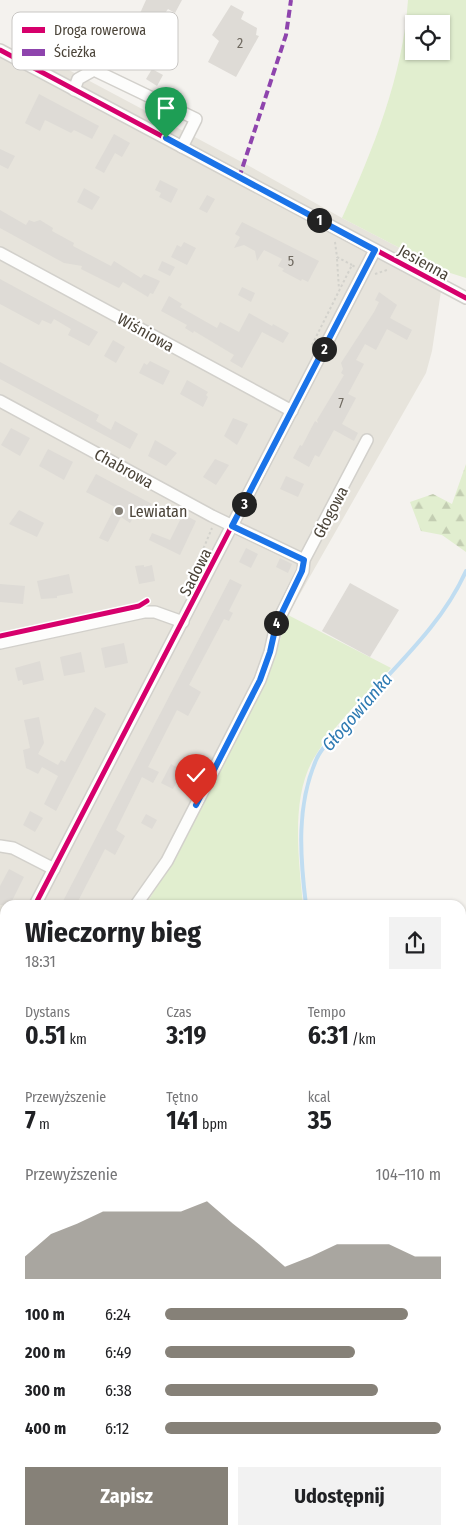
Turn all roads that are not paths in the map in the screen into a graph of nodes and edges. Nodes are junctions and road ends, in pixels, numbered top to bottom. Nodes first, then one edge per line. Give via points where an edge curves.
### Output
1 (0, 50) edge
2 (12, 56) edge
3 (37, 70) edge
4 (74, 90) junction
5 (182, 147) junction
6 (375, 250) junction
7 (0, 252) edge
8 (466, 298) edge
9 (0, 401) edge
10 (292, 411) junction
11 (367, 440) dead end
12 (232, 526) junction
13 (304, 560) junction
14 (183, 622) junction
15 (0, 644) edge
16 (0, 846) edge
17 (54, 869) junction
18 (38, 900) edge
19 (140, 900) edge

1 - 2 street, Jesienna
3 - 4 street, Jesienna
4 - 5 street, Jesienna
4 - 5 street via 78,79 94,70 196,119
5 - 6 street, Jesienna
6 - 8 street, Jesienna
6 - 10 street, Sadowa
7 - 10 street, Wiśniowa
9 - 12 street, Chabrowa
10 - 12 street, Sadowa
11 - 13 street, Głogowa
12 - 13 street, Chabrowa
12 - 14 street, Sadowa
13 - 19 street, Głogowa via 302,571 276,625 260,680 167,861
14 - 15 street via 155,612 144,612
14 - 17 street, Sadowa
16 - 17 street via 14,848
17 - 18 street, Sadowa

